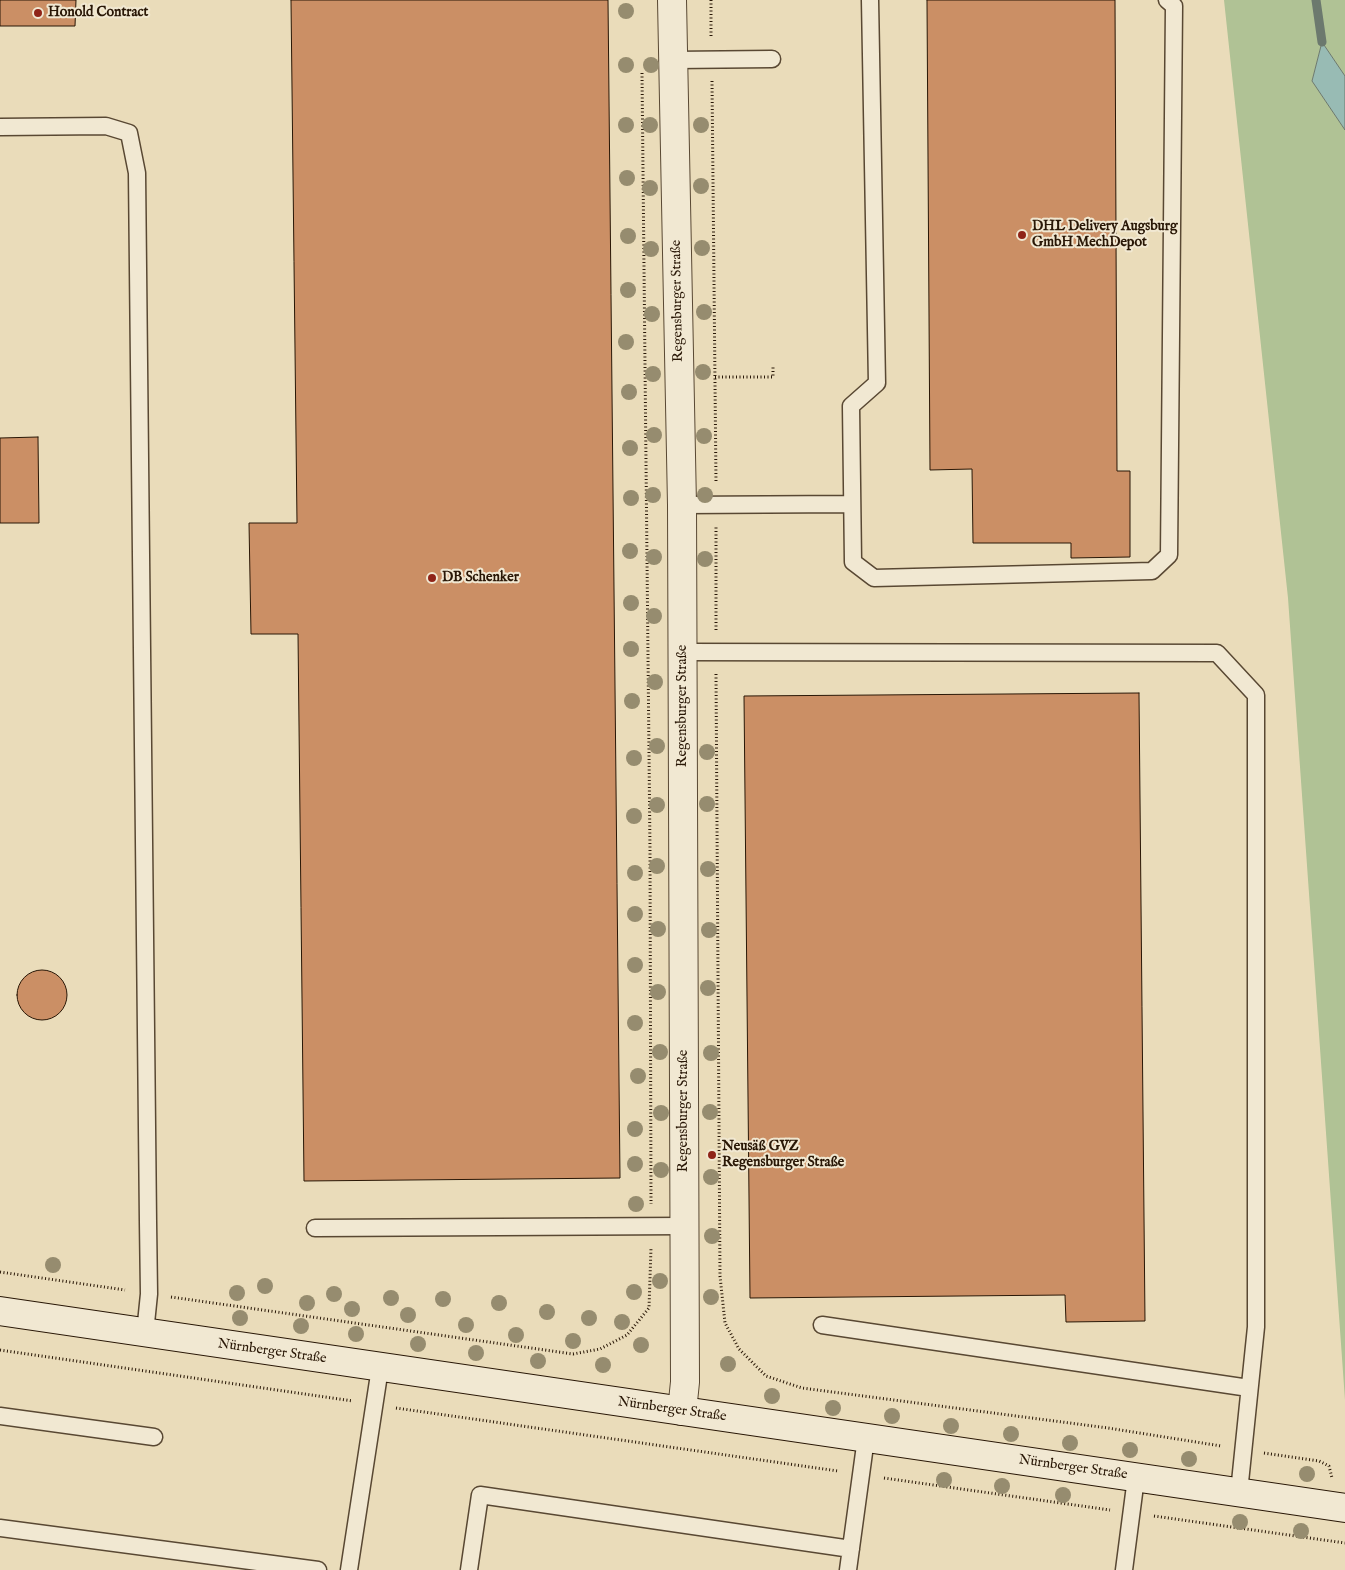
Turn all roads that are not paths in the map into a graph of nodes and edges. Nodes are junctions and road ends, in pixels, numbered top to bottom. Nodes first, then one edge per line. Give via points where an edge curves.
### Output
1 (672, 0) edge
2 (870, 0) edge
3 (1167, 0) edge
4 (772, 59) dead end
5 (674, 60) junction
6 (0, 127) edge
7 (851, 504) junction
8 (682, 505) junction
9 (682, 652) junction
10 (684, 1226) junction
11 (315, 1228) dead end
12 (0, 1311) edge
13 (822, 1325) dead end
14 (145, 1333) junction
15 (380, 1368) junction
16 (1249, 1388) junction
17 (682, 1411) junction
18 (0, 1416) edge
19 (154, 1437) dead end
20 (866, 1438) junction
21 (1136, 1478) junction
22 (1239, 1492) junction
23 (1338, 1507) edge
24 (0, 1528) edge
25 (850, 1549) junction
26 (318, 1570) edge
27 (349, 1570) edge
28 (469, 1570) edge
29 (848, 1570) edge
30 (1124, 1570) edge

1 - 5 street, Regensburger Straße
2 - 7 lane via 877,384 850,406
3 - 7 lane via 1174,6 1170,555 1152,571 874,578 853,562
4 - 5 lane
5 - 8 street, Regensburger Straße
6 - 14 lane via 106,126 130,133 137,173 149,1294
7 - 8 lane
8 - 9 street, Regensburger Straße
9 - 10 street, Regensburger Straße
9 - 16 lane via 1217,653 1256,695 1256,1327
10 - 11 lane
10 - 17 street, Regensburger Straße via 686,1382
12 - 14 street, Nürnberger Straße
13 - 16 lane
14 - 15 street, Nürnberger Straße
15 - 17 street, Nürnberger Straße
15 - 27 lane
16 - 22 lane
17 - 20 street, Nürnberger Straße
18 - 19 lane
20 - 21 street, Nürnberger Straße
20 - 25 lane
21 - 22 street, Nürnberger Straße
21 - 30 lane
22 - 23 street, Nürnberger Straße
24 - 26 lane
25 - 28 lane via 480,1495
25 - 29 lane

